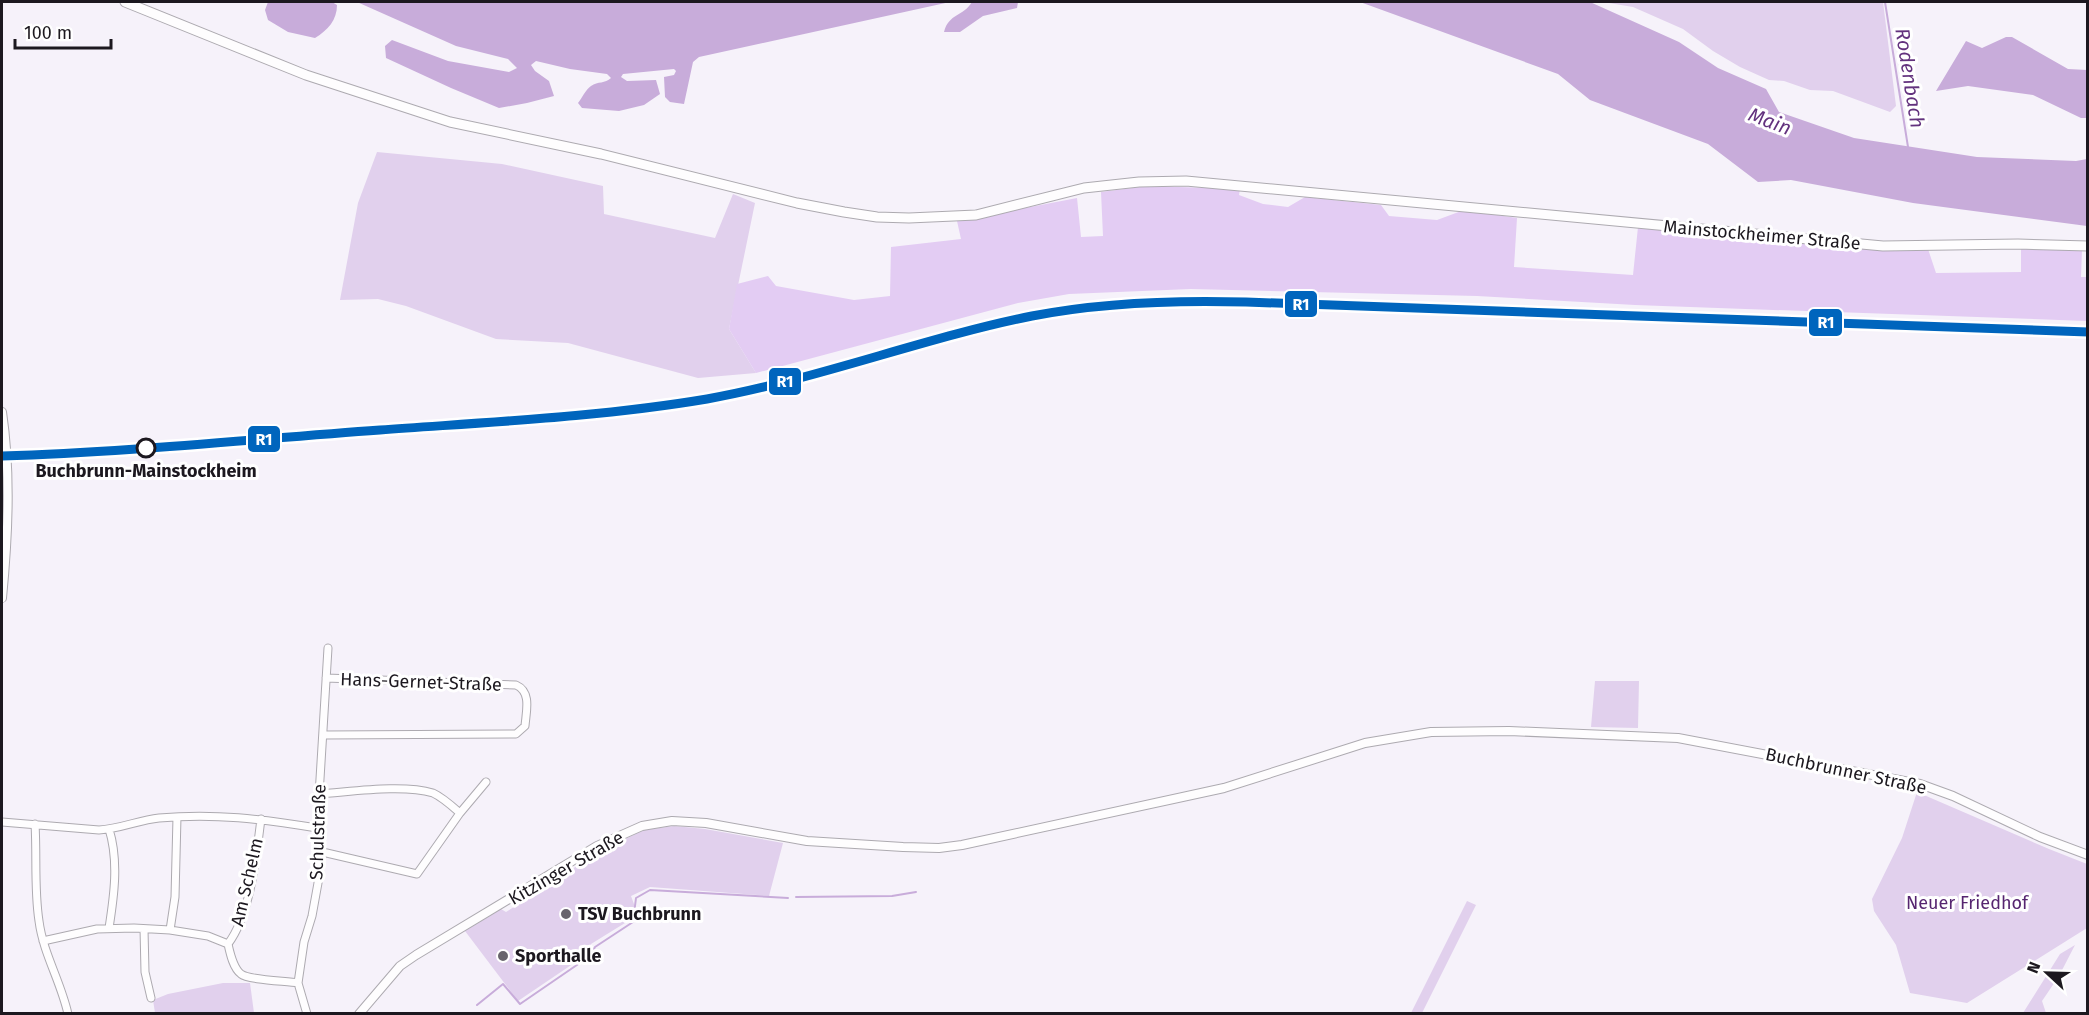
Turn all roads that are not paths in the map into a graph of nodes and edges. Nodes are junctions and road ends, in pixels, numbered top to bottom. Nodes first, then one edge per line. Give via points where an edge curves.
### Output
1 (125, 2) edge
2 (2088, 246) edge
3 (2, 412) edge
4 (2, 598) edge
5 (328, 648) dead end
6 (327, 678) junction
7 (324, 735) junction
8 (486, 782) dead end
9 (318, 795) junction
10 (460, 813) junction
11 (177, 817) junction
12 (261, 819) junction
13 (2, 822) edge
14 (35, 824) junction
15 (317, 828) junction
16 (109, 829) junction
17 (807, 841) joint
18 (318, 851) junction
19 (2088, 855) edge
20 (109, 928) junction
21 (144, 929) junction
22 (170, 930) junction
23 (43, 941) junction
24 (228, 944) junction
25 (298, 983) junction
26 (151, 998) dead end
27 (68, 1014) edge
28 (307, 1014) edge
29 (359, 1014) edge

1 - 2 main road, Mainstockheimer Straße via 306,75 450,122 797,203 877,217 976,215 1084,188 1186,181 1883,246
3 - 4 street via 7,511
5 - 6 street, Schulstraße
6 - 7 street, Schulstraße
6 - 7 street, Hans-Gernet-Straße via 516,685 526,694 526,716 525,726 516,734
7 - 9 street, Schulstraße
8 - 10 street
9 - 10 street via 419,790 435,794
9 - 15 street, Schulstraße
10 - 18 street via 417,874
11 - 12 street
11 - 16 street
11 - 22 street via 176,897
12 - 15 street
12 - 24 street, Am Schelm via 246,902
13 - 14 street
14 - 16 street
14 - 23 street via 38,921
15 - 18 street, Schulstraße
16 - 20 street via 115,854
17 - 19 street, Buchbrunner Straße via 903,848 962,845 1224,788 1365,743 1472,730 1653,736 1703,742 1920,784
17 - 29 street, Kitzinger Straße via 705,823 672,820 642,826 597,846 416,955 400,966
18 - 25 street, Schulstraße via 318,883
20 - 21 street, Am Schelm
20 - 23 street, Am Schelm
21 - 22 street, Am Schelm
21 - 26 street via 145,972
22 - 24 street, Am Schelm via 208,936
23 - 27 street
24 - 25 street, Am Schelm via 240,974 251,979
25 - 28 street, Schulstraße

